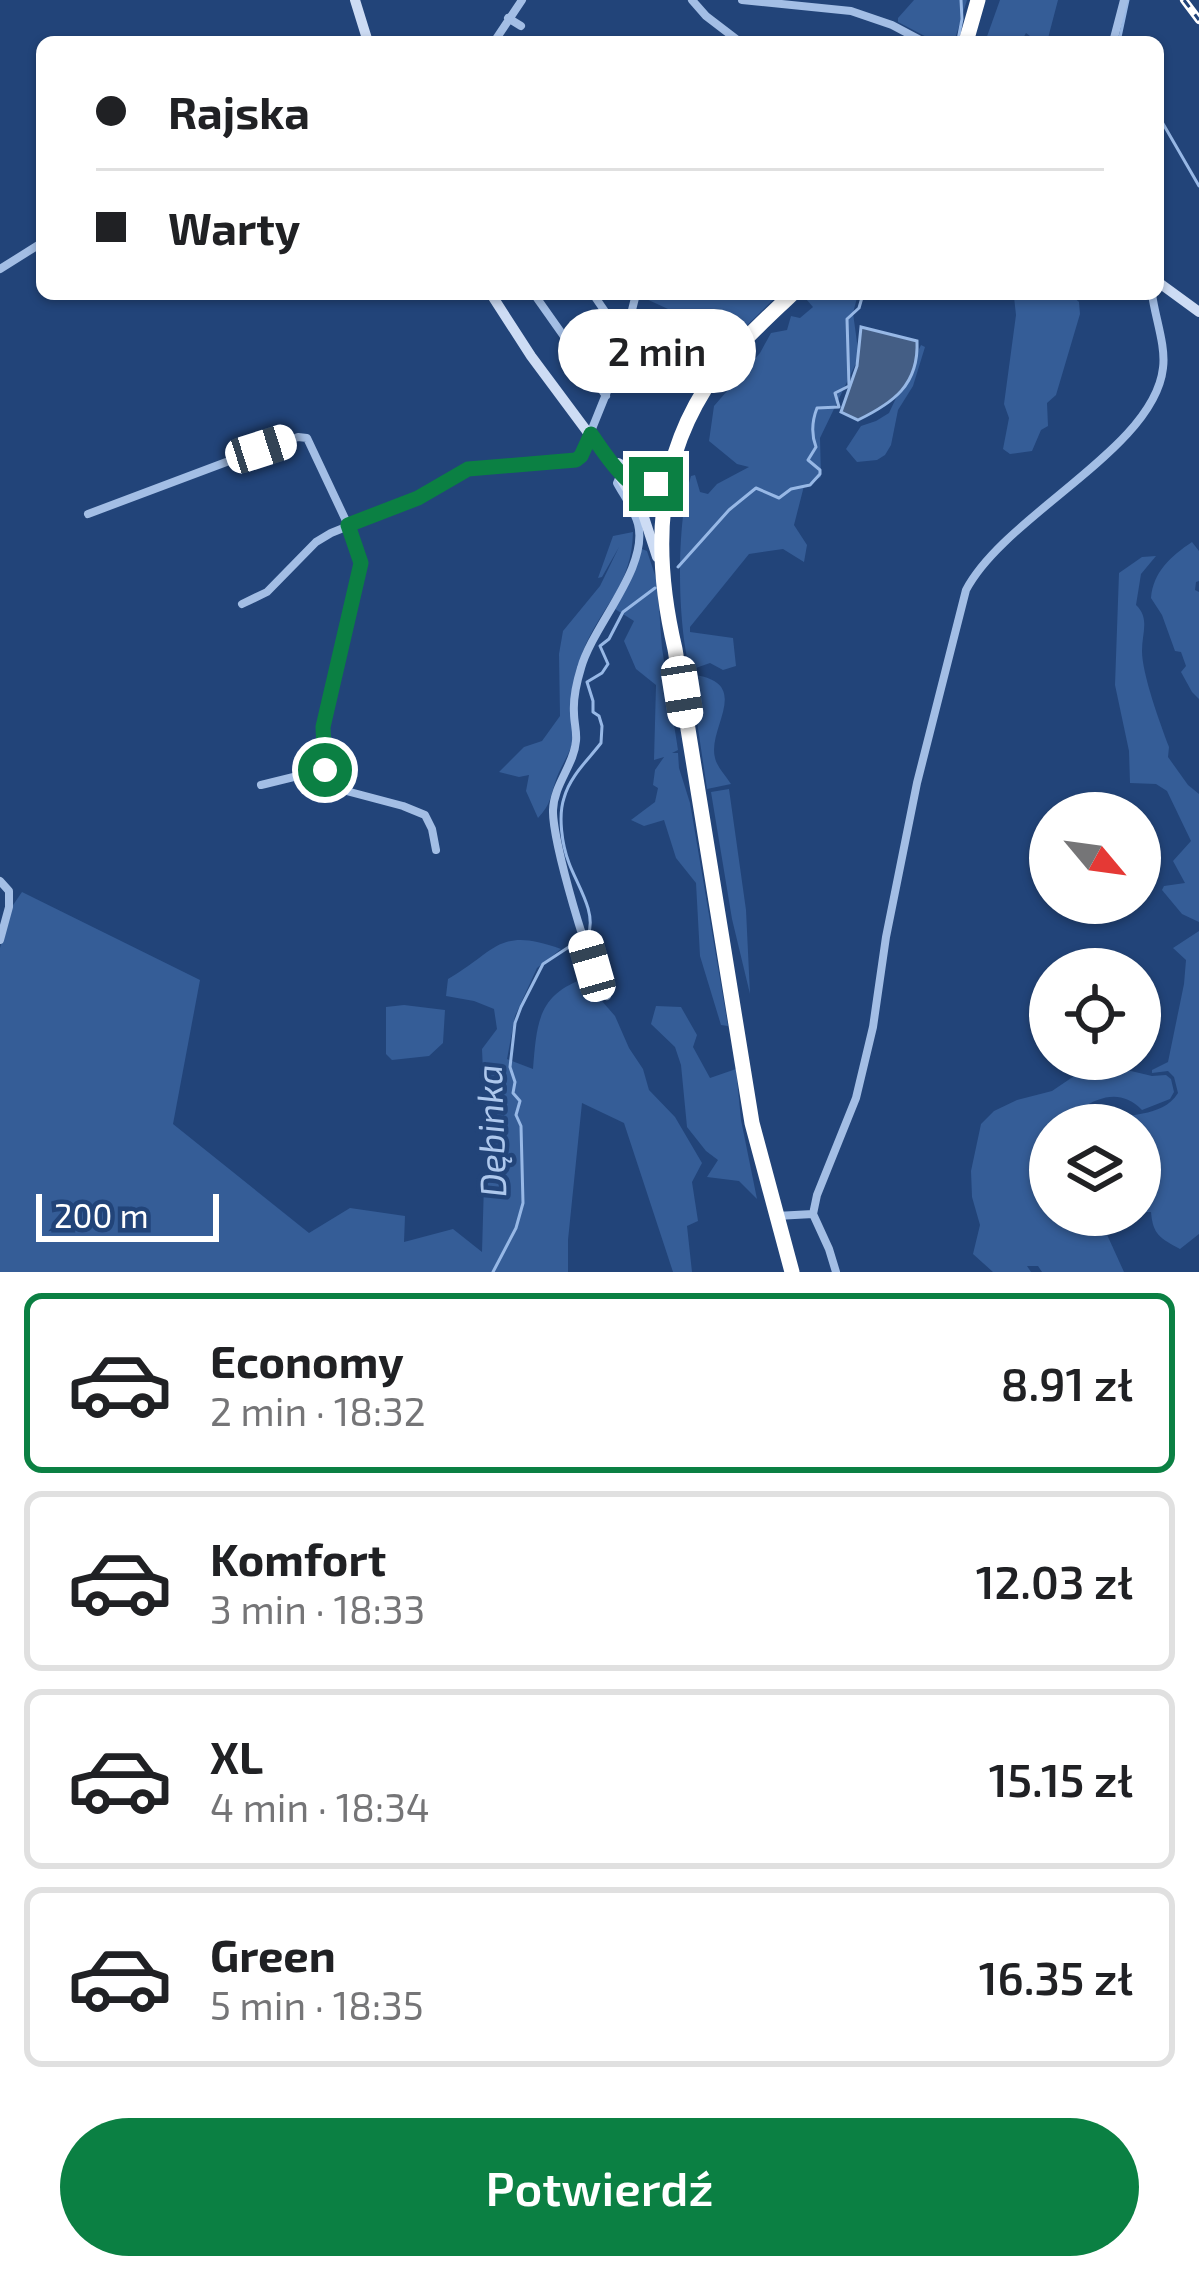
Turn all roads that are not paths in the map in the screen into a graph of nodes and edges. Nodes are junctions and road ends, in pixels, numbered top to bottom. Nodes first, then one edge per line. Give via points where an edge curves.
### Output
1 (356, 0) edge
2 (522, 0) edge
3 (692, 0) edge
4 (742, 0) edge
5 (977, 0) edge
6 (1124, 0) edge
7 (506, 21) junction
8 (520, 26) dead end
9 (366, 36) edge
10 (497, 36) edge
11 (732, 36) edge
12 (913, 36) edge
13 (968, 36) edge
14 (1115, 36) edge
15 (36, 246) edge
16 (0, 269) edge
17 (1164, 286) edge
18 (494, 300) edge
19 (538, 300) edge
20 (597, 300) edge
21 (635, 300) edge
22 (786, 300) edge
23 (1153, 300) edge
24 (1199, 312) edge
25 (626, 337) junction
26 (717, 377) junction
27 (606, 397) junction
28 (591, 434) junction
29 (605, 453) junction
30 (673, 460) junction
31 (618, 472) junction
32 (638, 473) junction
33 (670, 494) junction
34 (88, 514) dead end
35 (348, 525) junction
36 (660, 565) junction
37 (666, 586) junction
38 (242, 604) dead end
39 (323, 753) junction
40 (261, 785) dead end
41 (436, 850) dead end
42 (0, 881) edge
43 (0, 940) edge
44 (607, 995) dead end
45 (813, 1214) junction
46 (776, 1216) junction
47 (792, 1272) edge
48 (836, 1272) edge

1 - 9 main road
2 - 7 street
3 - 11 street
4 - 12 street via 851,11
5 - 13 highway
6 - 14 street
7 - 8 street
7 - 10 street
15 - 16 street
17 - 24 main road
18 - 28 main road
19 - 27 street
20 - 25 street
21 - 25 street
22 - 26 highway
23 - 45 street via 1164,362 1148,410 966,590 917,784 856,1098
25 - 27 street
26 - 30 highway
26 - 33 highway
27 - 28 street
28 - 29 main road
28 - 35 street via 576,460 468,469
29 - 31 main road
29 - 32 main road
30 - 32 main road
30 - 33 highway
31 - 33 main road via 647,493
31 - 36 main road
31 - 44 street via 639,542 580,671 575,752 553,806 592,966
32 - 33 main road
33 - 36 highway
33 - 37 highway
34 - 35 street via 298,437 307,439
35 - 38 street
35 - 39 street via 361,563
36 - 37 highway
37 - 46 highway via 749,1111
39 - 40 street via 314,772
39 - 41 street via 335,788 425,815
42 - 43 street via 9,907
45 - 46 street
45 - 48 street
46 - 47 highway

